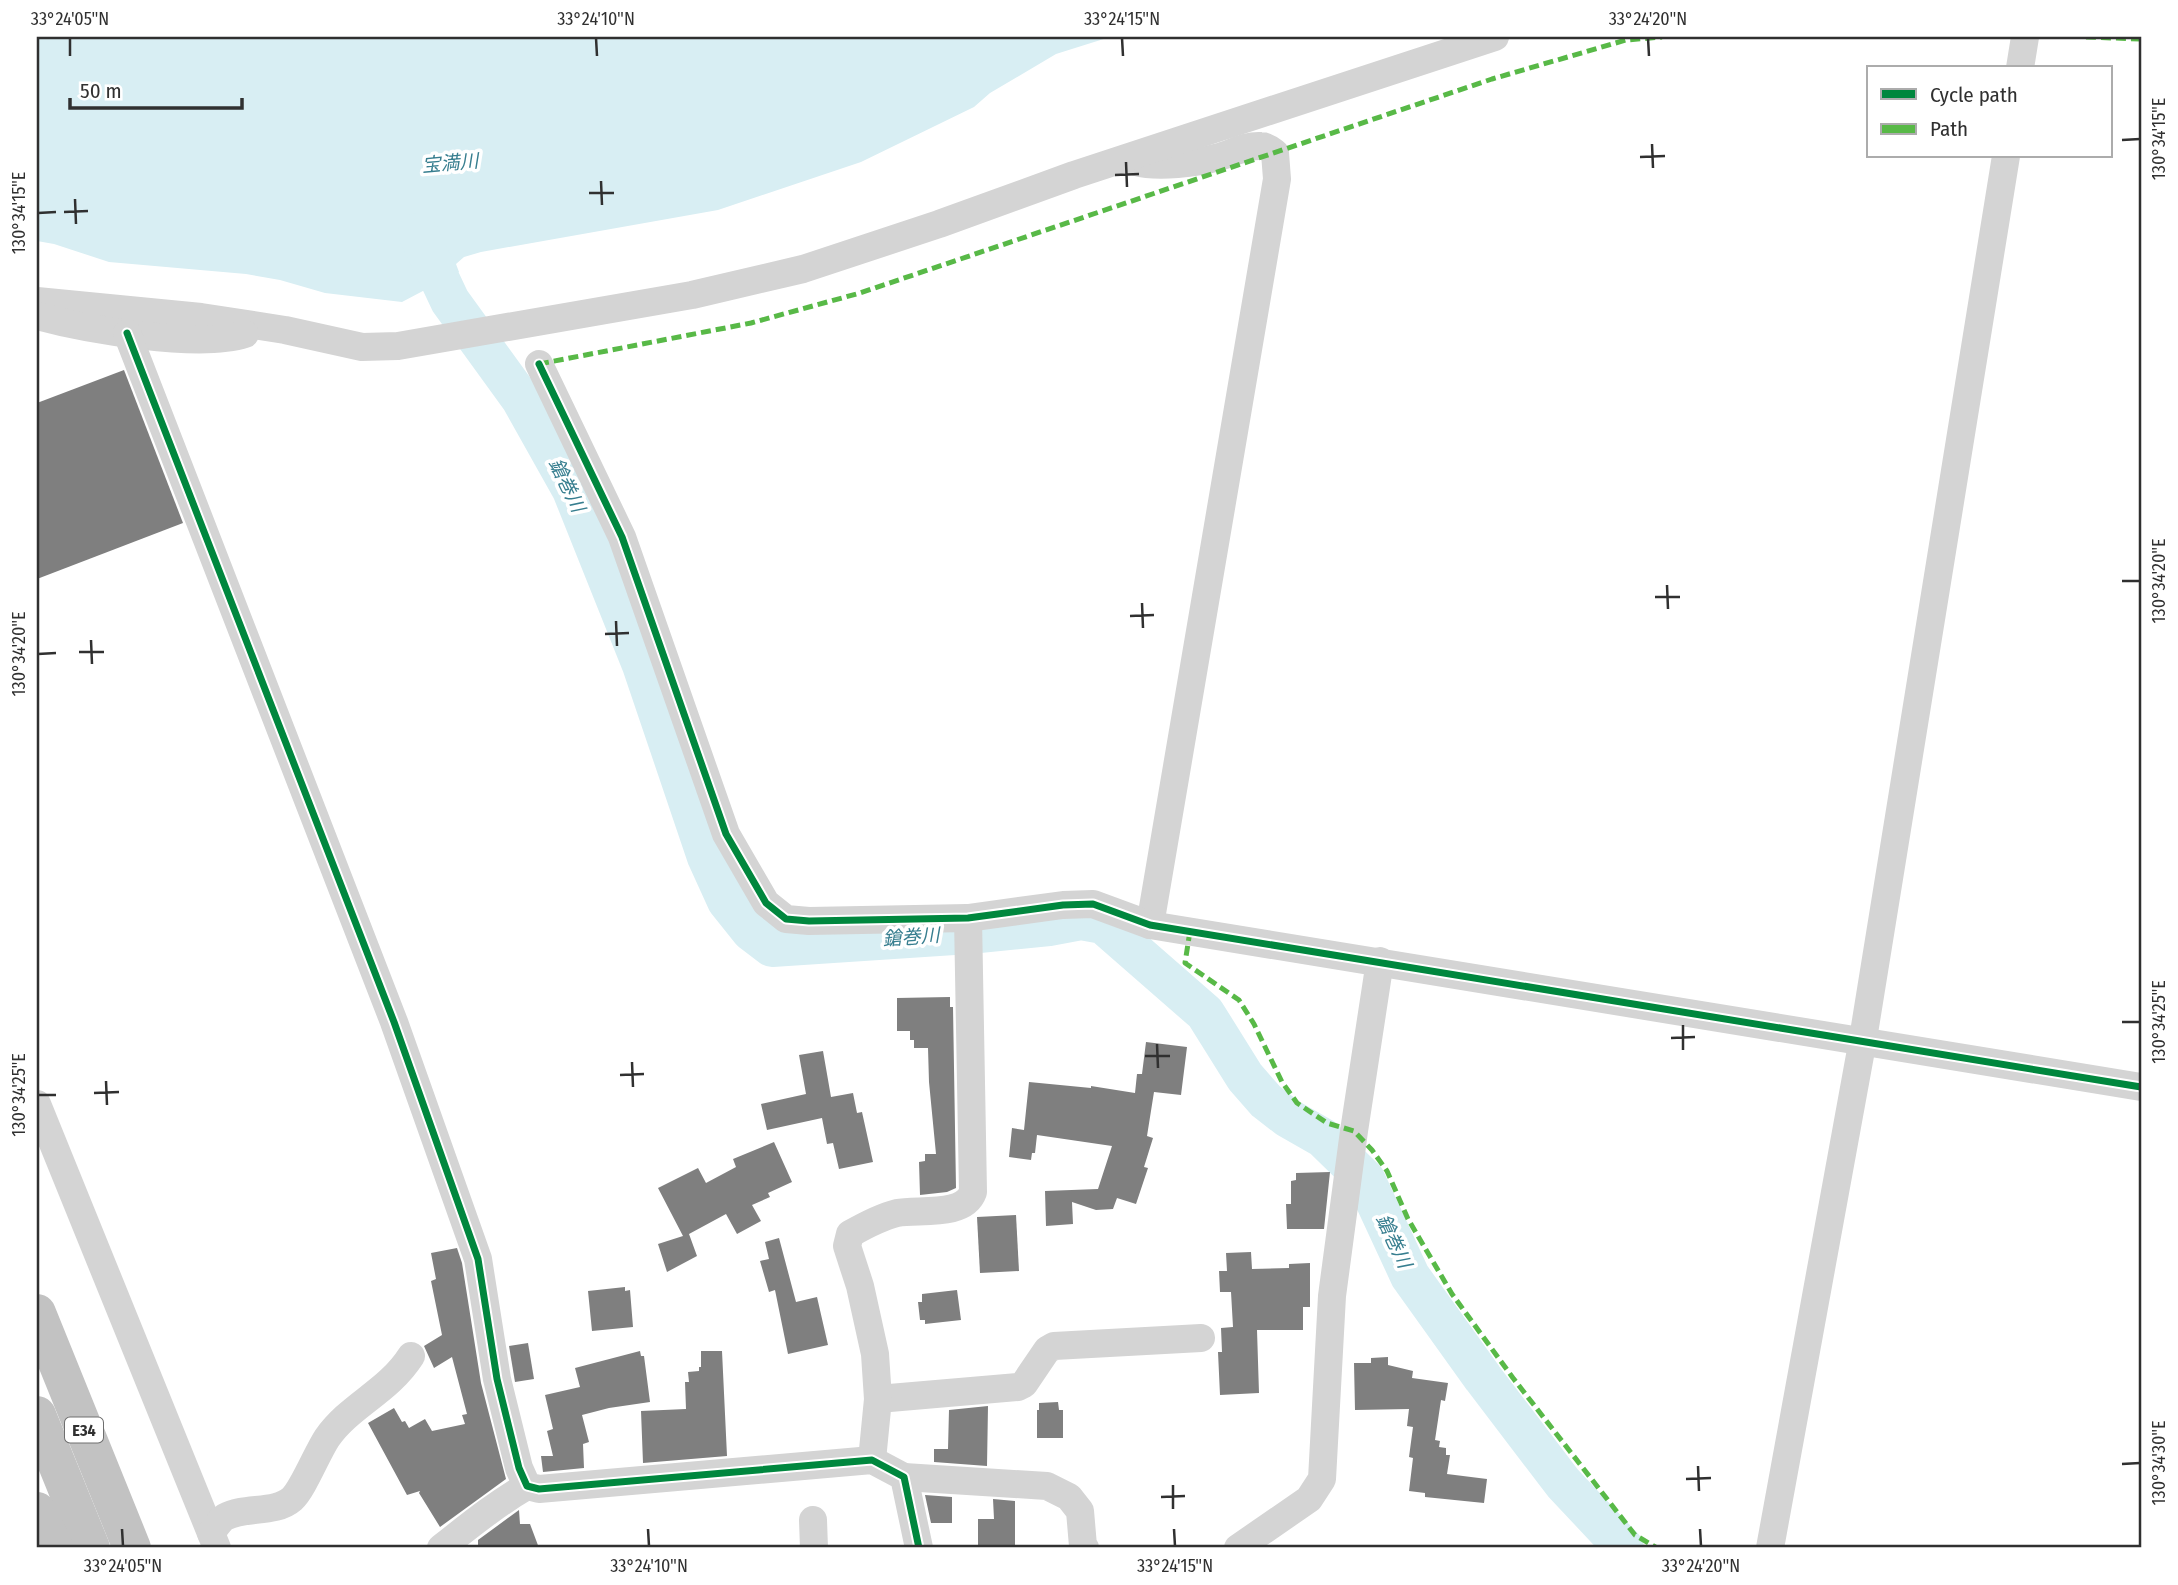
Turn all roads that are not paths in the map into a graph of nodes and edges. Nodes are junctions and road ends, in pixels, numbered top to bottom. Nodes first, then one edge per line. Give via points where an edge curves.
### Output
1 (1495, 37) edge
2 (2025, 37) edge
3 (2020, 66) edge
4 (1123, 158) junction
5 (2006, 158) edge
6 (37, 301) edge
7 (37, 316) edge
8 (267, 327) junction
9 (127, 333) junction
10 (539, 364) dead end
11 (968, 918) junction
12 (1150, 925) junction
13 (1380, 961) junction
14 (1863, 1039) junction
15 (2141, 1087) edge
16 (37, 1104) edge
17 (37, 1313) edge
18 (1201, 1338) dead end
19 (411, 1356) dead end
20 (878, 1399) junction
21 (37, 1415) edge
22 (872, 1460) junction
23 (904, 1477) junction
24 (527, 1486) junction
25 (37, 1511) edge
26 (813, 1520) dead end
27 (214, 1541) edge
28 (55, 1548) edge
29 (91, 1548) edge
30 (132, 1548) edge
31 (441, 1548) edge
32 (814, 1548) edge
33 (919, 1548) edge
34 (1085, 1548) edge
35 (1238, 1548) edge
36 (1770, 1548) edge

1 - 4 street
2 - 3 street
4 - 8 street via 803,269 692,295 398,346 362,347
4 - 12 street via 1144,164 1194,162 1264,146 1275,153 1277,179
5 - 14 street
6 - 8 street
7 - 9 street
8 - 9 street via 238,336 194,338
9 - 24 street via 394,1022 478,1259 497,1379
10 - 11 street via 622,537 726,834 766,903 786,919
11 - 12 street via 1093,904
11 - 20 street via 973,1192 960,1208 895,1214 850,1234 847,1246 875,1354
12 - 13 street
13 - 14 street
13 - 35 street via 1332,1296 1322,1479 1309,1499
14 - 15 street
14 - 36 street
16 - 27 street
17 - 30 highway, E34
18 - 20 street via 1054,1346 1018,1388
19 - 27 street via 386,1386 328,1436 295,1497 225,1517
20 - 22 street
21 - 29 highway, E34
22 - 23 street
22 - 24 street via 539,1489
23 - 33 street
23 - 34 street via 1047,1486 1069,1497 1080,1511
24 - 31 street
25 - 28 highway
26 - 32 street

